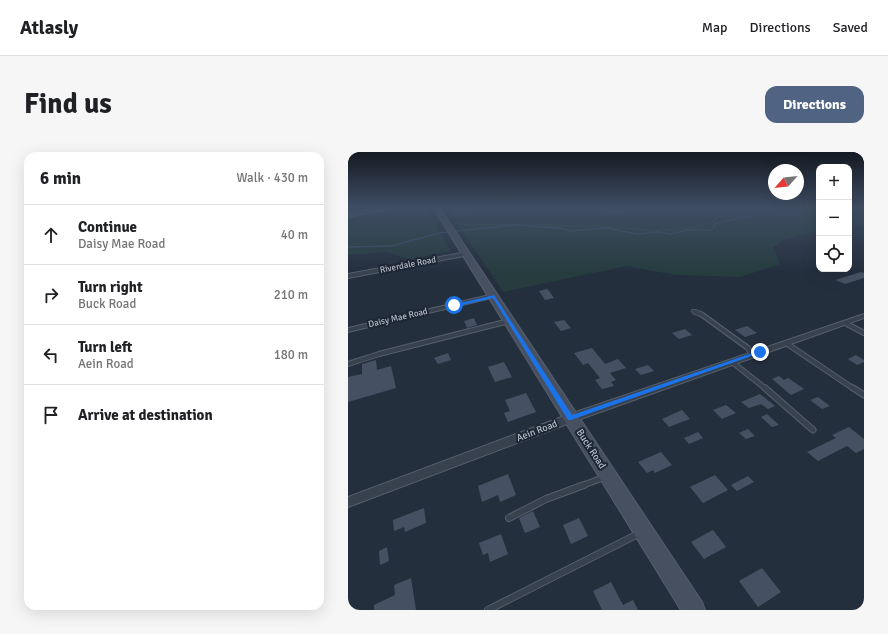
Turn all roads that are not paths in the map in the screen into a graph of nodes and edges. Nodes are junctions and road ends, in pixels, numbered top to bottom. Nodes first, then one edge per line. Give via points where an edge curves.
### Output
1 (452, 228) edge
2 (467, 254) junction
3 (348, 276) edge
4 (494, 296) junction
5 (693, 311) dead end
6 (864, 316) edge
7 (510, 321) junction
8 (845, 323) junction
9 (348, 330) edge
10 (864, 333) edge
11 (786, 343) junction
12 (752, 355) junction
13 (732, 362) junction
14 (348, 364) edge
15 (864, 395) edge
16 (571, 418) junction
17 (813, 430) dead end
18 (608, 476) junction
19 (348, 502) edge
20 (509, 518) dead end
21 (644, 531) junction
22 (488, 610) edge
23 (694, 610) edge

1 - 2 street, Buck Road
2 - 3 street, Riverdale Road
2 - 4 street, Buck Road
4 - 7 street, Buck Road
4 - 9 street, Daisy Mae Road
5 - 12 lane via 748,348
6 - 8 street, Aein Road
7 - 14 lane
7 - 16 street, Buck Road
8 - 10 lane
8 - 11 street, Aein Road
11 - 12 street, Aein Road
11 - 15 lane
12 - 13 street, Aein Road
13 - 16 street, Aein Road
13 - 17 lane via 782,401
16 - 18 street, Buck Road
16 - 19 street, Aein Road
18 - 20 lane via 546,499
18 - 21 street, Buck Road
21 - 22 lane
21 - 23 street, Buck Road

